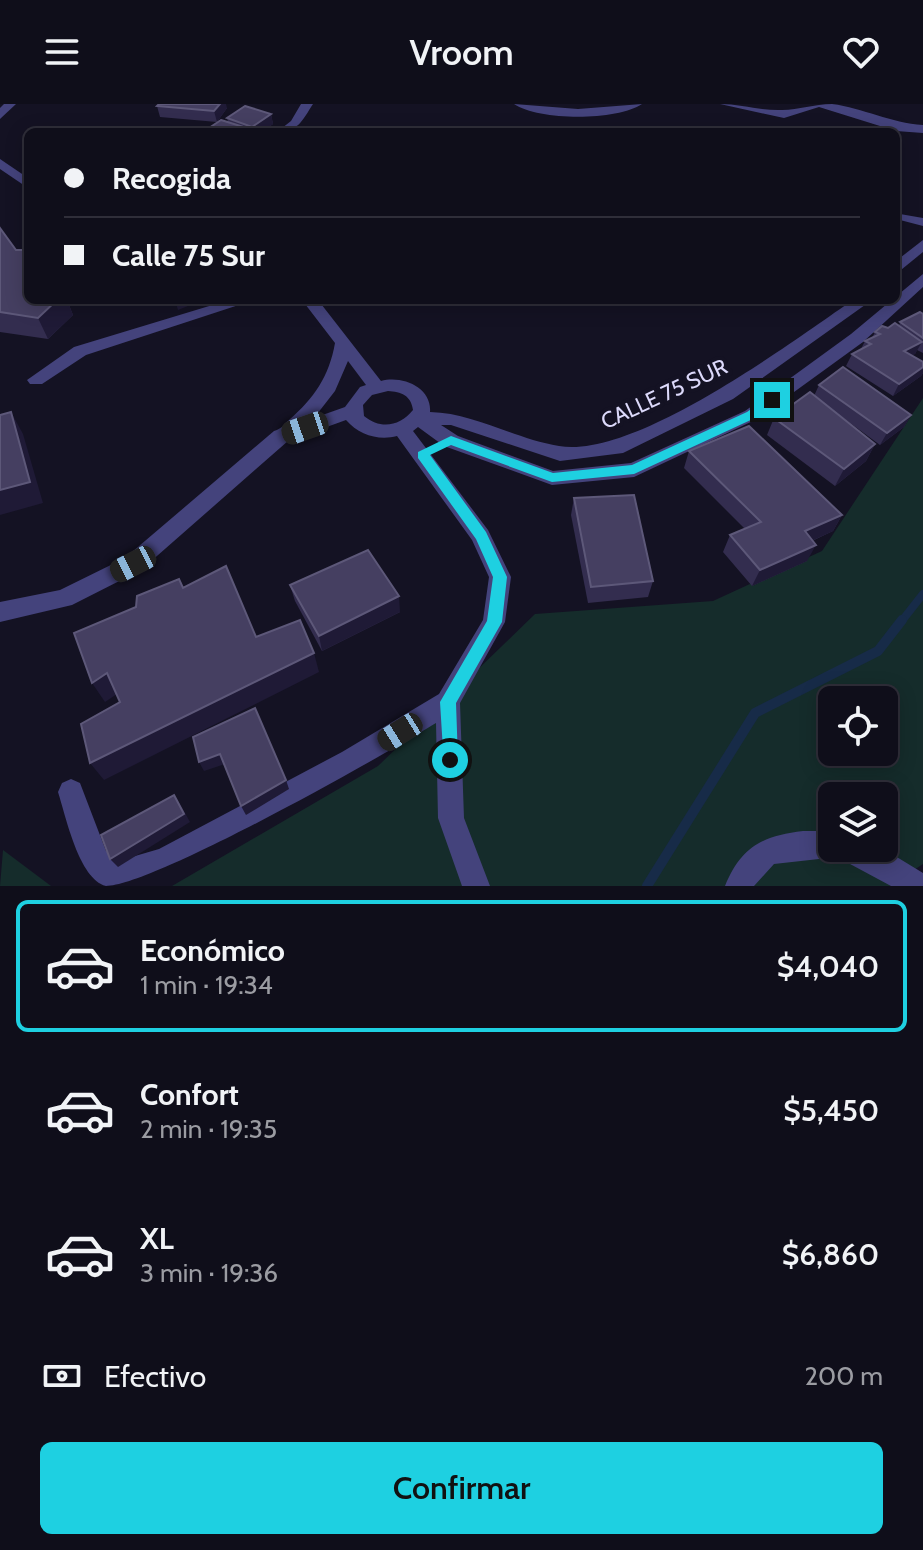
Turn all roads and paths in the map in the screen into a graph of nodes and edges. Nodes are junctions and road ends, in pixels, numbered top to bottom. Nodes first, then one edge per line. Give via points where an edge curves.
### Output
1 (10, 104) edge
2 (307, 104) edge
3 (520, 104) edge
4 (636, 104) edge
5 (726, 104) edge
6 (819, 104) edge
7 (0, 115) edge
8 (288, 128) edge
9 (923, 129) edge
10 (0, 163) edge
11 (24, 181) edge
12 (905, 217) dead end
13 (923, 222) edge
14 (923, 244) edge
15 (900, 265) edge
16 (923, 279) edge
17 (900, 300) edge
18 (233, 304) edge
19 (313, 304) edge
20 (858, 304) edge
21 (895, 304) edge
22 (343, 343) junction
23 (36, 380) dead end
24 (376, 386) junction
25 (353, 411) junction
26 (410, 423) junction
27 (281, 436) junction
28 (451, 441) junction
29 (423, 455) junction
30 (0, 612) edge
31 (448, 702) junction
32 (71, 792) dead end
33 (818, 843) edge
34 (879, 862) edge
35 (474, 882) edge
36 (739, 886) edge
37 (917, 886) edge

1 - 7 street
2 - 8 street
3 - 4 street via 558,114 600,114
5 - 6 street via 784,114
6 - 9 street via 896,127
10 - 11 street
12 - 13 street
14 - 15 street
16 - 17 street
18 - 23 street via 80,351
19 - 22 street
20 - 26 street, CALLE 75 SUR via 727,395 616,448 560,454 452,419
21 - 28 street via 751,415 634,470 552,478
22 - 24 street
22 - 27 street via 341,366 329,390
24 - 25 street via 358,397
24 - 26 street via 409,389 421,402
25 - 26 street via 369,430
25 - 27 street
26 - 28 street
26 - 29 street
27 - 30 street via 133,564 64,598
28 - 29 street via 434,445
29 - 31 street via 481,536 500,577 494,622
31 - 32 street via 351,761 164,861 115,876 95,860
31 - 35 street via 451,818
33 - 36 street via 766,853 754,860
34 - 37 street

